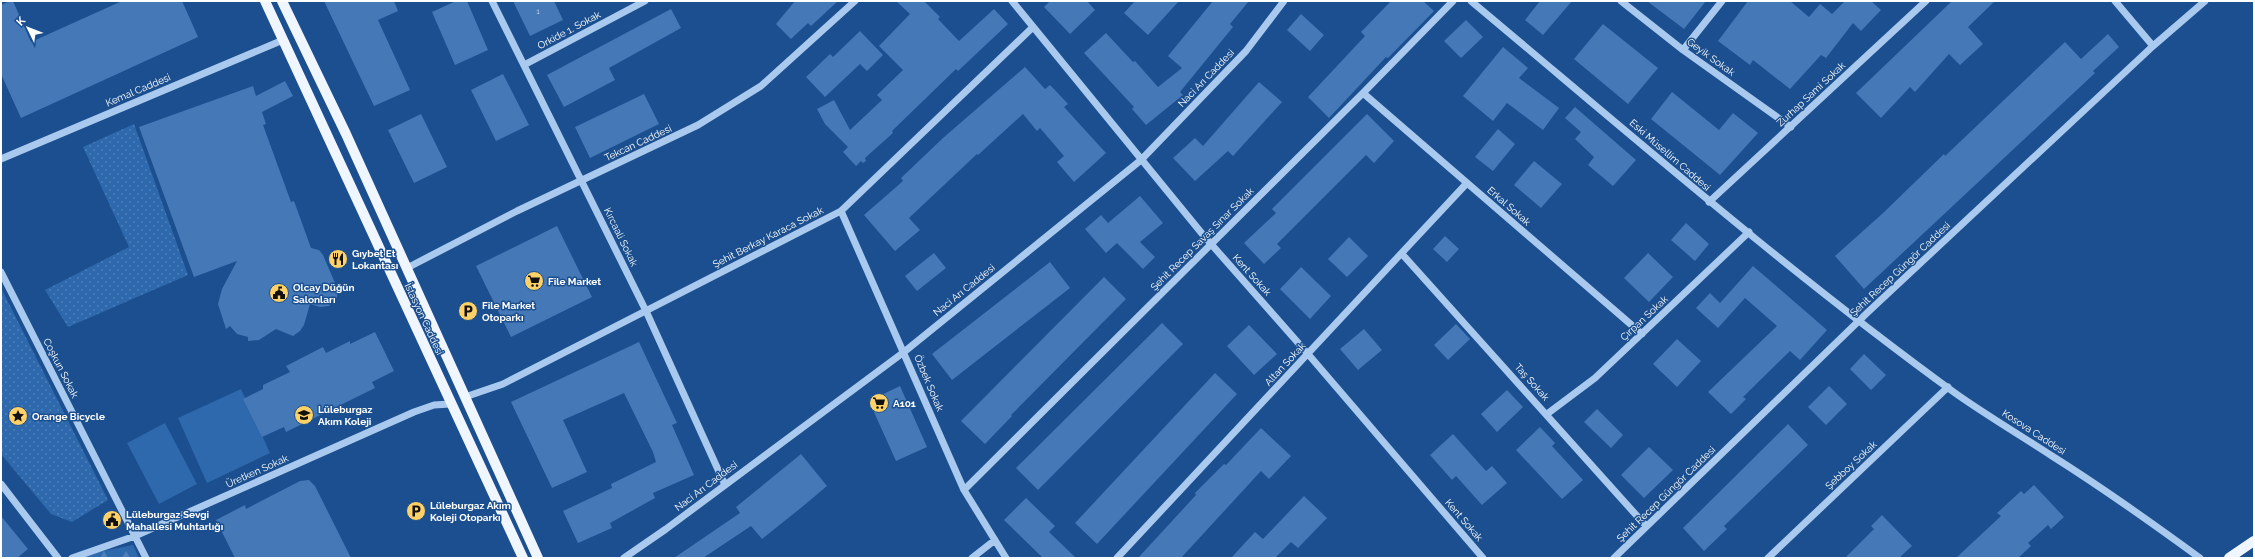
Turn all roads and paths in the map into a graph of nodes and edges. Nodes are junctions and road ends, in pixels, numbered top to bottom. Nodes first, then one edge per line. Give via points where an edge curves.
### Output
1 (265, 1) edge
2 (282, 1) edge
3 (492, 1) edge
4 (645, 1) edge
5 (855, 1) edge
6 (1012, 1) edge
7 (1284, 1) edge
8 (1453, 1) edge
9 (1471, 1) edge
10 (1621, 1) edge
11 (1722, 1) edge
12 (1926, 1) edge
13 (2115, 1) edge
14 (2205, 1) edge
15 (1630, 4) edge
16 (1033, 27) junction
17 (298, 34) junction
18 (283, 40) junction
19 (2153, 46) junction
20 (1683, 50) junction
21 (524, 65) junction
22 (1363, 93) junction
23 (1791, 127) junction
24 (1, 160) edge
25 (1141, 160) junction
26 (582, 180) junction
27 (1467, 183) junction
28 (1710, 202) junction
29 (841, 211) junction
30 (1749, 232) junction
31 (1211, 244) junction
32 (1402, 254) junction
33 (407, 268) junction
34 (1, 272) edge
35 (646, 311) junction
36 (1860, 320) junction
37 (1642, 334) junction
38 (904, 352) junction
39 (1308, 354) junction
40 (1948, 387) junction
41 (465, 397) junction
42 (450, 404) junction
43 (1547, 414) junction
44 (1, 484) edge
45 (725, 485) junction
46 (964, 490) junction
47 (1646, 526) junction
48 (135, 536) junction
49 (995, 540) junction
50 (2254, 541) edge
51 (58, 558) edge
52 (72, 558) edge
53 (146, 558) edge
54 (523, 558) edge
55 (538, 558) edge
56 (624, 558) edge
57 (972, 558) edge
58 (1006, 558) edge
59 (1117, 558) edge
60 (1483, 558) edge
61 (1614, 558) edge
62 (1768, 558) edge
63 (2200, 558) edge
64 (2229, 558) edge

1 - 18 main road, İstasyon Caddesi
2 - 17 main road, İstasyon Caddesi
3 - 21 street, Kırcaali Sokak
4 - 21 street, Orkide 1. Sokak
5 - 26 street, Tekcan Caddesi via 761,86 698,125
6 - 16 street, Kent Sokak
7 - 25 street, Naci Arı Caddesi via 1246,51
8 - 22 street, Şehit Recep Savaş Sınar Sokak
9 - 28 street, Eski Müsellim Caddesi
10 - 15 street, Geyik Sokak
11 - 20 street
12 - 23 street, Zurhap Sami Sokak
13 - 19 street
14 - 19 street, Şehit Recep Güngör Caddesi
15 - 20 street, Geyik Sokak
16 - 25 street, Kent Sokak
16 - 29 street, Şehit Berkay Karaca Sokak
17 - 18 main road
17 - 33 main road, İstasyon Caddesi
18 - 24 street, Kemal Caddesi
18 - 42 main road, İstasyon Caddesi
19 - 36 street, Şehit Recep Güngör Caddesi
20 - 23 street, Geyik Sokak
21 - 26 street, Kırcaali Sokak
22 - 27 street, Erkal Sokak
22 - 31 street, Şehit Recep Savaş Sınar Sokak
23 - 28 street, Zurhap Sami Sokak
25 - 31 street, Kent Sokak
25 - 38 street, Naci Arı Caddesi
26 - 33 street, Tekcan Caddesi
26 - 35 street, Kırcaali Sokak
27 - 32 street, Altan Sokak
27 - 37 street, Erkal Sokak
28 - 30 street, Eski Müsellim Caddesi
29 - 35 street, Şehit Berkay Karaca Sokak
29 - 38 street, Özbek Sokak
30 - 36 street, Eski Müsellim Caddesi
30 - 37 street, Çırpan Sokak
31 - 39 street, Kent Sokak
31 - 46 street, Şehit Recep Savaş Sınar Sokak
32 - 39 street, Altan Sokak
32 - 43 street, Taş Sokak
33 - 41 main road, İstasyon Caddesi
34 - 48 street, Coşkun Sokak
35 - 41 street, Şehit Berkay Karaca Sokak via 503,384
35 - 45 street, Kırcaali Sokak
36 - 40 street, Kosova Caddesi
36 - 47 street, Şehit Recep Güngör Caddesi
37 - 43 street, Çırpan Sokak via 1595,378
38 - 45 street, Naci Arı Caddesi
38 - 46 street, Özbek Sokak
39 - 59 street, Altan Sokak
39 - 60 street, Kent Sokak
40 - 62 street, Şebboy Sokak
40 - 63 street, Kosova Caddesi via 2140,514
41 - 42 main road
41 - 55 main road, İstasyon Caddesi
42 - 48 street, Üretken Sokak via 434,405 414,412
42 - 54 main road, İstasyon Caddesi
43 - 47 street, Taş Sokak
44 - 51 street
45 - 56 street, Naci Arı Caddesi
46 - 49 street, Özbek Sokak
47 - 61 street, Şehit Recep Güngör Caddesi
48 - 52 street, Üretken Sokak
48 - 53 street, Coşkun Sokak
49 - 57 street
49 - 58 street, Özbek Sokak
50 - 64 main road

